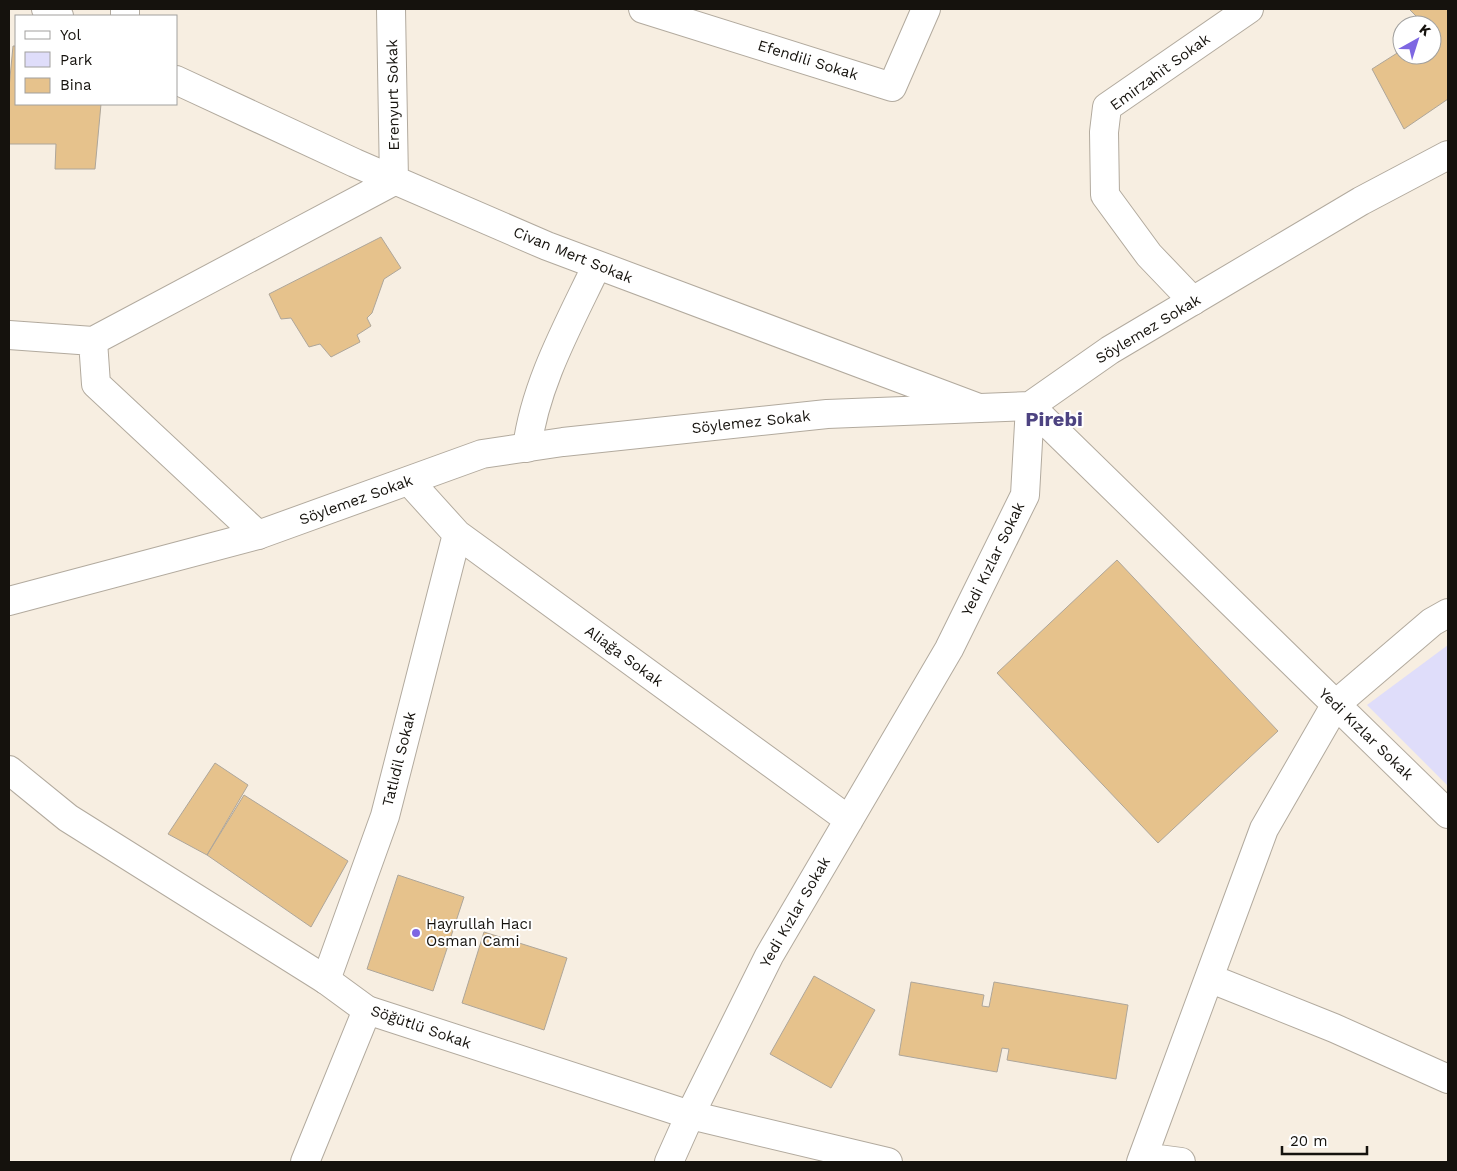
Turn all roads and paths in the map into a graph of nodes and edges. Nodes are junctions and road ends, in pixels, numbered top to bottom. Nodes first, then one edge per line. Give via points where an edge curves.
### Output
1 (46, 9) edge
2 (391, 9) edge
3 (643, 9) edge
4 (926, 9) edge
5 (1249, 9) edge
6 (57, 15) edge
7 (683, 15) edge
8 (178, 81) edge
9 (1448, 155) edge
10 (394, 181) junction
11 (597, 266) junction
12 (1193, 301) junction
13 (9, 335) edge
14 (93, 341) junction
15 (1030, 406) junction
16 (980, 408) junction
17 (527, 448) junction
18 (409, 481) junction
19 (457, 534) junction
20 (258, 535) junction
21 (9, 601) edge
22 (1448, 613) edge
23 (1336, 704) junction
24 (9, 770) edge
25 (1448, 814) edge
26 (849, 820) junction
27 (1209, 978) junction
28 (326, 980) junction
29 (367, 1010) junction
30 (1448, 1080) edge
31 (690, 1115) junction
32 (1142, 1160) edge
33 (306, 1162) edge
34 (669, 1162) edge
35 (888, 1162) edge
36 (1181, 1162) edge

1 - 6 street
2 - 10 street, Erenyurt Sokak
3 - 7 street, Efendili Sokak
4 - 7 street, Efendili Sokak via 892,87
5 - 12 street, Emirzahit Sokak via 1106,107 1105,195 1149,255
8 - 10 street, Civan Mert Sokak
9 - 12 street, Söylemez Sokak via 1361,201
10 - 11 street, Civan Mert Sokak
10 - 14 street
11 - 16 street, Civan Mert Sokak
11 - 17 street via 559,344 534,408
12 - 15 street, Söylemez Sokak via 1110,350
13 - 14 street
14 - 20 street via 96,384
15 - 16 street, Söylemez Sokak
15 - 23 street, Yedi Kızlar Sokak
15 - 26 street, Yedi Kızlar Sokak via 1025,495 949,649
16 - 17 street, Söylemez Sokak via 827,414
17 - 18 street, Söylemez Sokak via 482,454
18 - 19 street, Aliağa Sokak
18 - 20 street, Söylemez Sokak
19 - 26 street, Aliağa Sokak
19 - 28 street, Tatlıdil Sokak via 385,816
20 - 21 street, Söylemez Sokak
22 - 23 street via 1432,622
23 - 25 street, Yedi Kızlar Sokak
23 - 27 street via 1264,829
24 - 28 street, Söğütlü Sokak via 68,818
26 - 31 street, Yedi Kızlar Sokak via 769,956
27 - 30 street via 1334,1028
27 - 32 street
28 - 29 street, Söğütlü Sokak
29 - 31 street, Söğütlü Sokak
29 - 33 street
31 - 34 street, Yedi Kızlar Sokak
31 - 35 street, Söğütlü Sokak
32 - 36 street

